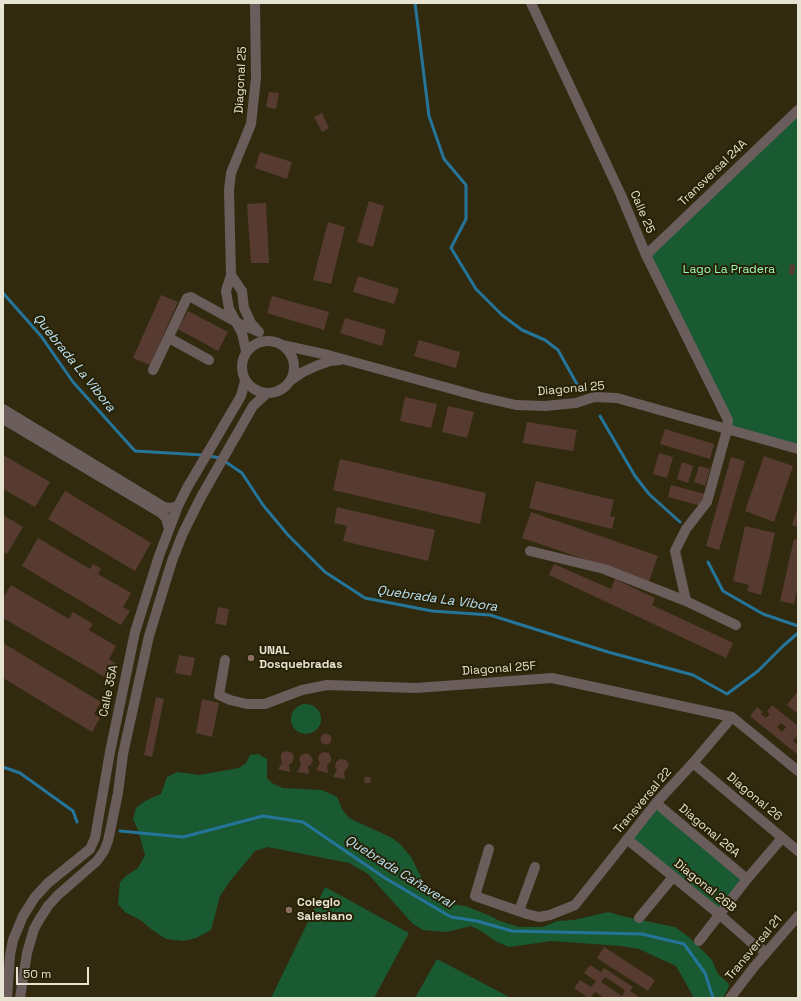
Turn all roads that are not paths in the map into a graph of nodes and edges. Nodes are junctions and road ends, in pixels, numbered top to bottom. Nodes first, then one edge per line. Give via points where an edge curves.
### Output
1 (255, 3) edge
2 (531, 3) edge
3 (798, 110) edge
4 (646, 255) junction
5 (231, 275) junction
6 (236, 322) junction
7 (259, 332) junction
8 (168, 338) junction
9 (279, 343) junction
10 (246, 351) junction
11 (209, 360) dead end
12 (345, 360) junction
13 (154, 370) dead end
14 (291, 380) junction
15 (245, 381) junction
16 (266, 394) junction
17 (3, 409) edge
18 (3, 419) edge
19 (728, 430) junction
20 (798, 449) edge
21 (178, 506) junction
22 (169, 529) junction
23 (530, 551) dead end
24 (686, 601) junction
25 (736, 625) dead end
26 (225, 660) dead end
27 (732, 716) junction
28 (110, 752) junction
29 (123, 754) junction
30 (693, 763) junction
31 (798, 771) edge
32 (656, 803) junction
33 (782, 838) junction
34 (627, 840) junction
35 (489, 849) dead end
36 (798, 851) edge
37 (536, 867) dead end
38 (673, 877) junction
39 (747, 879) junction
40 (519, 911) junction
41 (719, 914) junction
42 (798, 916) edge
43 (639, 918) dead end
44 (699, 941) dead end
45 (766, 952) junction
46 (8, 972) junction
47 (23, 972) junction
48 (7, 998) edge
49 (20, 998) edge
50 (730, 998) edge

1 - 5 street, Diagonal 25 via 256,78 251,124 231,173 229,190
2 - 4 street, Calle 25 via 621,195
3 - 4 street, Transversal 24A
4 - 19 street, Calle 25 via 728,420
5 - 6 street, Diagonal 25 via 226,291 228,309
5 - 7 street, Diagonal 25 via 242,291 244,308 251,323
6 - 7 street
6 - 8 street via 191,297 187,298
6 - 10 street, Diagonal 25 via 242,333
7 - 9 street, Diagonal 25
8 - 11 street
8 - 13 street
9 - 10 street via 267,340
9 - 12 street, Diagonal 25
9 - 14 street via 288,350 293,361 294,373
10 - 15 street via 241,366
12 - 14 street, Diagonal 25 via 330,361 316,366
12 - 19 street, Diagonal 25 via 516,405 545,406 576,403 594,397 617,398
14 - 16 street via 280,390
15 - 16 street via 251,388
15 - 21 street, Calle 35A via 241,396
16 - 29 street via 254,406 183,533 149,636
17 - 21 street via 164,507
18 - 22 street via 162,513
19 - 20 street, Diagonal 25
19 - 24 street via 707,502 686,529 675,551
21 - 22 street, Calle 35A
22 - 28 street, Calle 35A via 135,632
23 - 24 street via 604,569
24 - 25 street
26 - 27 street, Diagonal 25F via 219,695 247,704 265,704 302,690 327,685 416,688 552,678
27 - 30 street, Transversal 22
27 - 31 street, Diagonal 25F
28 - 29 street
28 - 46 street, Calle 35A via 95,838 90,849 35,897 23,916 13,940
29 - 47 street via 114,815 104,851 97,861 48,906 34,929
30 - 32 street, Transversal 22
30 - 33 street, Diagonal 26
32 - 34 street, Transversal 22
32 - 39 street, Diagonal 26A
33 - 36 street, Diagonal 26
33 - 39 street
34 - 38 street, Diagonal 26B
34 - 40 street, Transversal 22 via 575,905 539,917
35 - 40 street via 475,896
37 - 40 street
38 - 41 street, Diagonal 26B
38 - 43 street
39 - 41 street
41 - 44 street
41 - 45 street, Diagonal 26B
42 - 45 street, Transversal 21
45 - 50 street, Transversal 21
46 - 47 street
46 - 48 street, Calle 35A
47 - 49 street

